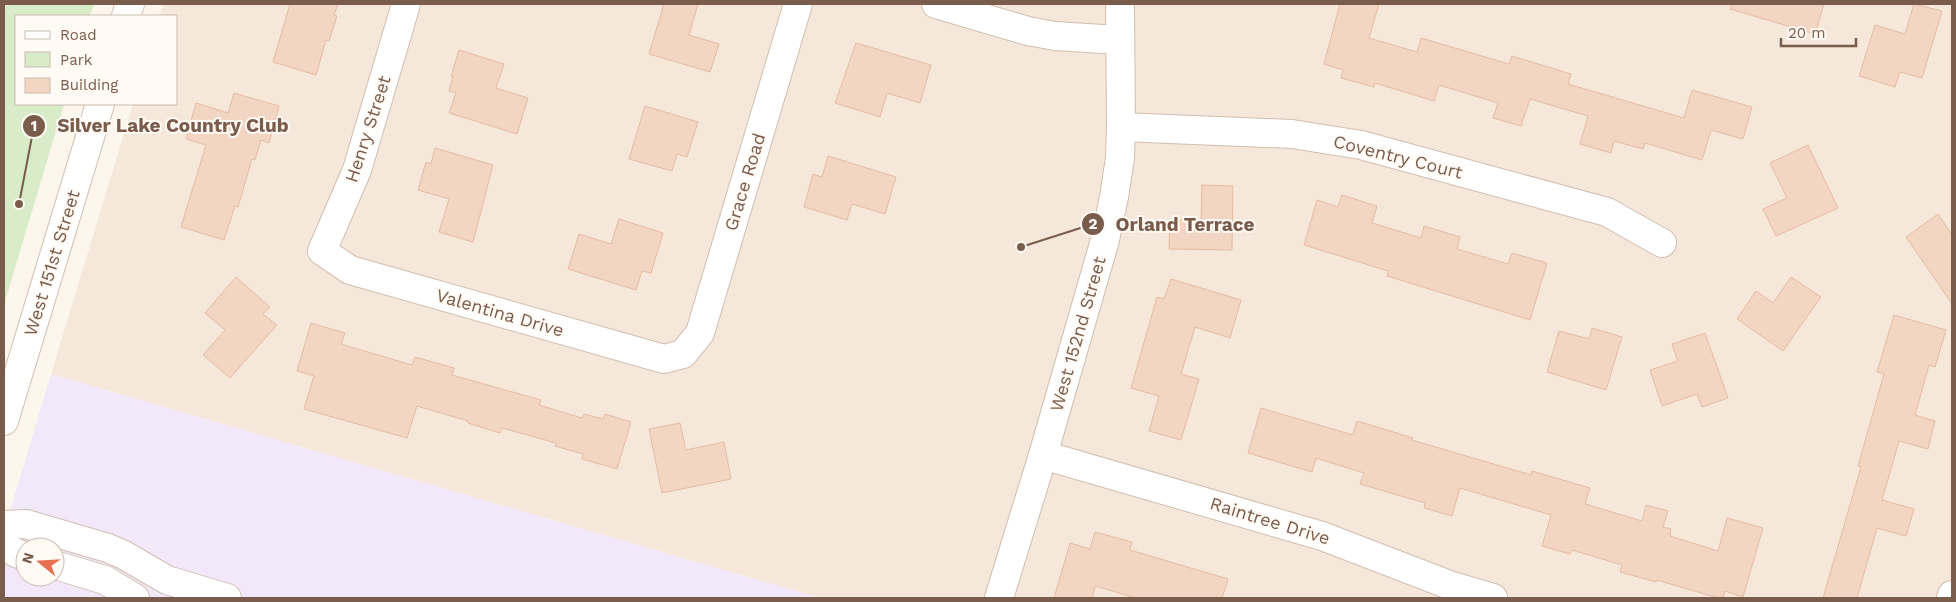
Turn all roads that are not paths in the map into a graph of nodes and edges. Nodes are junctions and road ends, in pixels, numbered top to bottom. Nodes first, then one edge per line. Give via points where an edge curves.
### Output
1 (406, 4) edge
2 (798, 4) edge
3 (936, 4) edge
4 (1120, 4) edge
5 (1119, 40) junction
6 (100, 105) edge
7 (1121, 127) junction
8 (1662, 243) dead end
9 (322, 250) joint
10 (683, 354) joint
11 (4, 421) edge
12 (1043, 455) junction
13 (4, 525) edge
14 (4, 546) edge
15 (15, 552) edge
16 (65, 568) edge
17 (135, 598) edge
18 (227, 598) edge
19 (1000, 598) edge
20 (1493, 598) edge

1 - 9 street, Henry Street via 357,170
2 - 10 street, Grace Road via 700,333
3 - 5 street via 1028,31
4 - 5 street, West 152nd Street
5 - 7 street, West 152nd Street
6 - 11 street, West 151st Street
7 - 8 street, Coventry Court via 1292,134 1361,145 1607,212
7 - 12 street, West 152nd Street via 1120,158 1106,240
9 - 10 street, Valentina Drive via 350,270 664,359
12 - 19 street, West 152nd Street
12 - 20 street, Raintree Drive via 1322,536 1452,586
13 - 18 street via 26,524 108,548 167,580
14 - 15 street
16 - 17 street via 105,580

